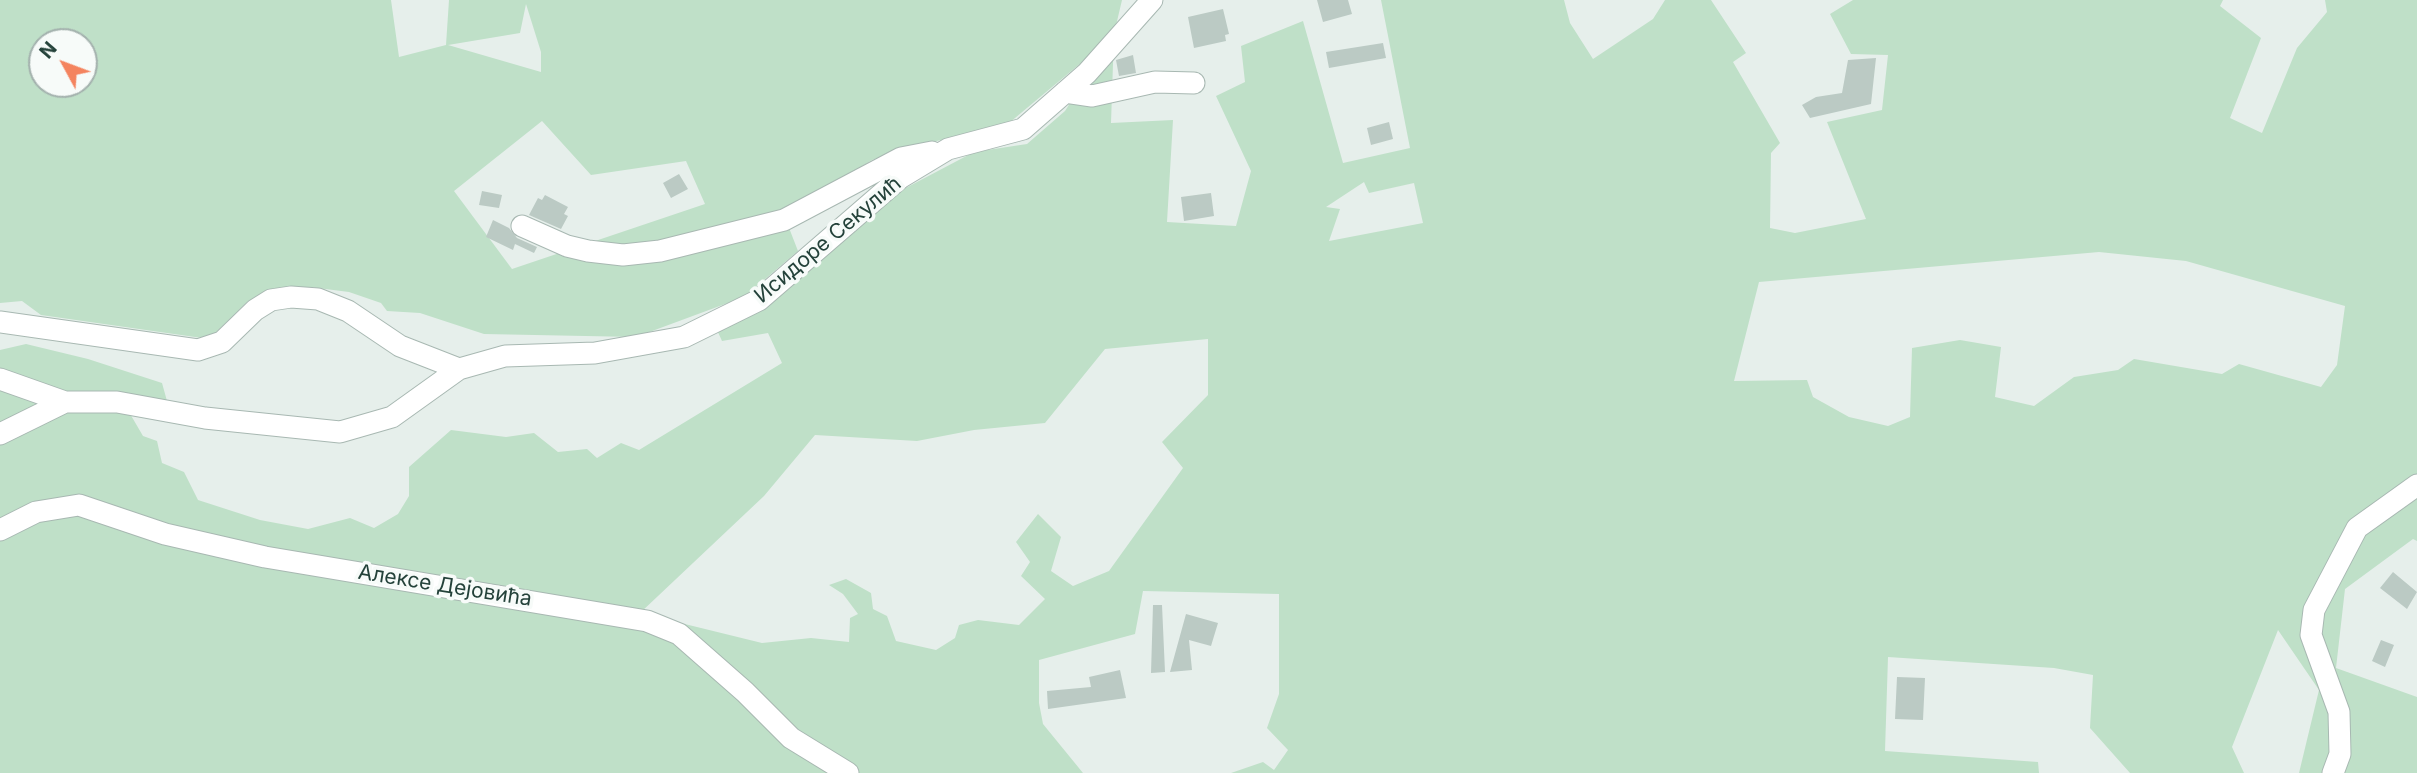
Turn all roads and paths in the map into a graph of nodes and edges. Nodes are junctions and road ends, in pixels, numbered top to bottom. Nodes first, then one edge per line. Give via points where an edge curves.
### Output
1 (1152, 0) edge
2 (1194, 83) dead end
3 (1065, 92) junction
4 (948, 149) junction
5 (522, 226) dead end
6 (0, 322) edge
7 (459, 369) junction
8 (0, 379) edge
9 (65, 402) junction
10 (0, 434) edge
11 (2417, 485) edge
12 (0, 530) edge
13 (848, 773) edge
14 (2333, 773) edge

1 - 3 street, Исидоре Секулић
2 - 3 street via 1155,82 1092,96
3 - 4 street, Исидоре Секулић via 1023,130
4 - 5 street, Исидоре Секулић via 901,158 783,220 660,251 623,255 588,251
4 - 7 street, Исидоре Секулић via 900,178 758,300 684,337 595,353 505,356
6 - 7 street via 198,350 222,342 271,300 318,299 348,312 400,346
7 - 9 street via 391,417 340,432 205,418 117,402
8 - 9 street
9 - 10 street
11 - 14 street via 2357,528 2314,610 2311,635 2339,712 2340,754
12 - 13 street, Алексе Дејовића via 36,512 79,505 165,534 265,557 647,621 680,634 791,738

